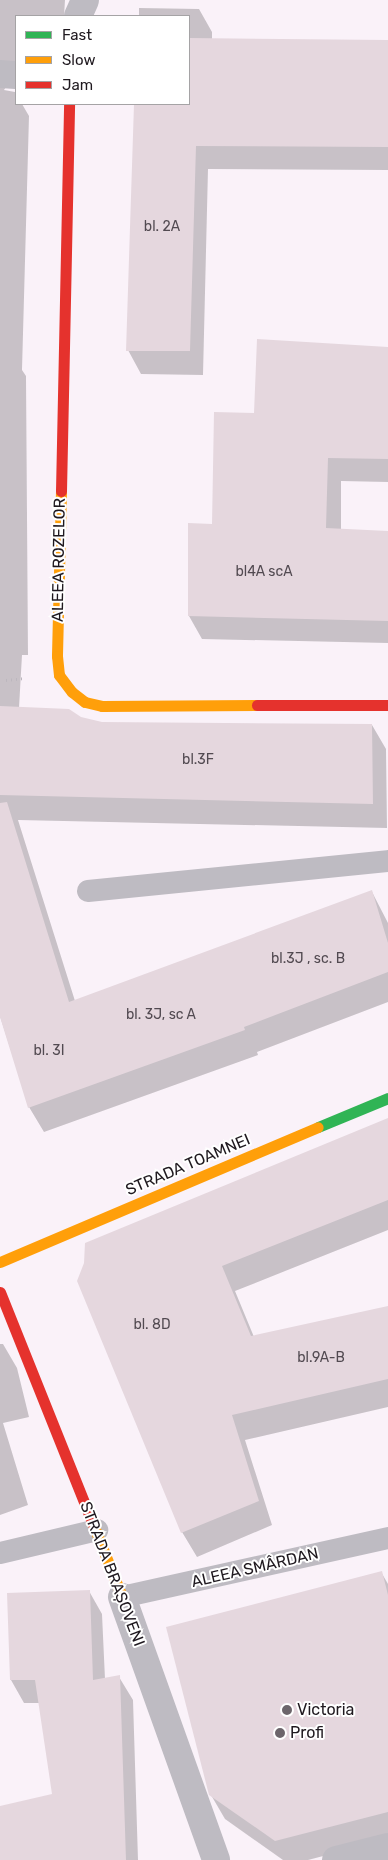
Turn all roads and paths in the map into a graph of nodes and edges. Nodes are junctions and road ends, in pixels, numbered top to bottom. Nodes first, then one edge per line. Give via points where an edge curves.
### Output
1 (85, 0) edge
2 (78, 15) edge
3 (0, 74) edge
4 (15, 75) edge
5 (69, 105) edge
6 (388, 705) edge
7 (388, 861) edge
8 (88, 891) dead end
9 (388, 1098) edge
10 (0, 1262) edge
11 (0, 1292) edge
12 (97, 1530) junction
13 (388, 1538) edge
14 (0, 1553) edge
15 (122, 1597) junction
16 (388, 1847) edge
17 (216, 1860) edge
18 (336, 1860) edge

1 - 2 street
3 - 4 street
5 - 6 street, ALEEA ROZELOR via 59,675 78,697 102,706
7 - 8 lane
9 - 10 street, STRADA TOAMNEI
11 - 12 street, STRADA BRAȘOVENI
12 - 14 lane
12 - 15 street, STRADA BRAȘOVENI
13 - 15 lane, ALEEA SMÂRDAN
15 - 17 street, STRADA BRAȘOVENI
16 - 18 street

